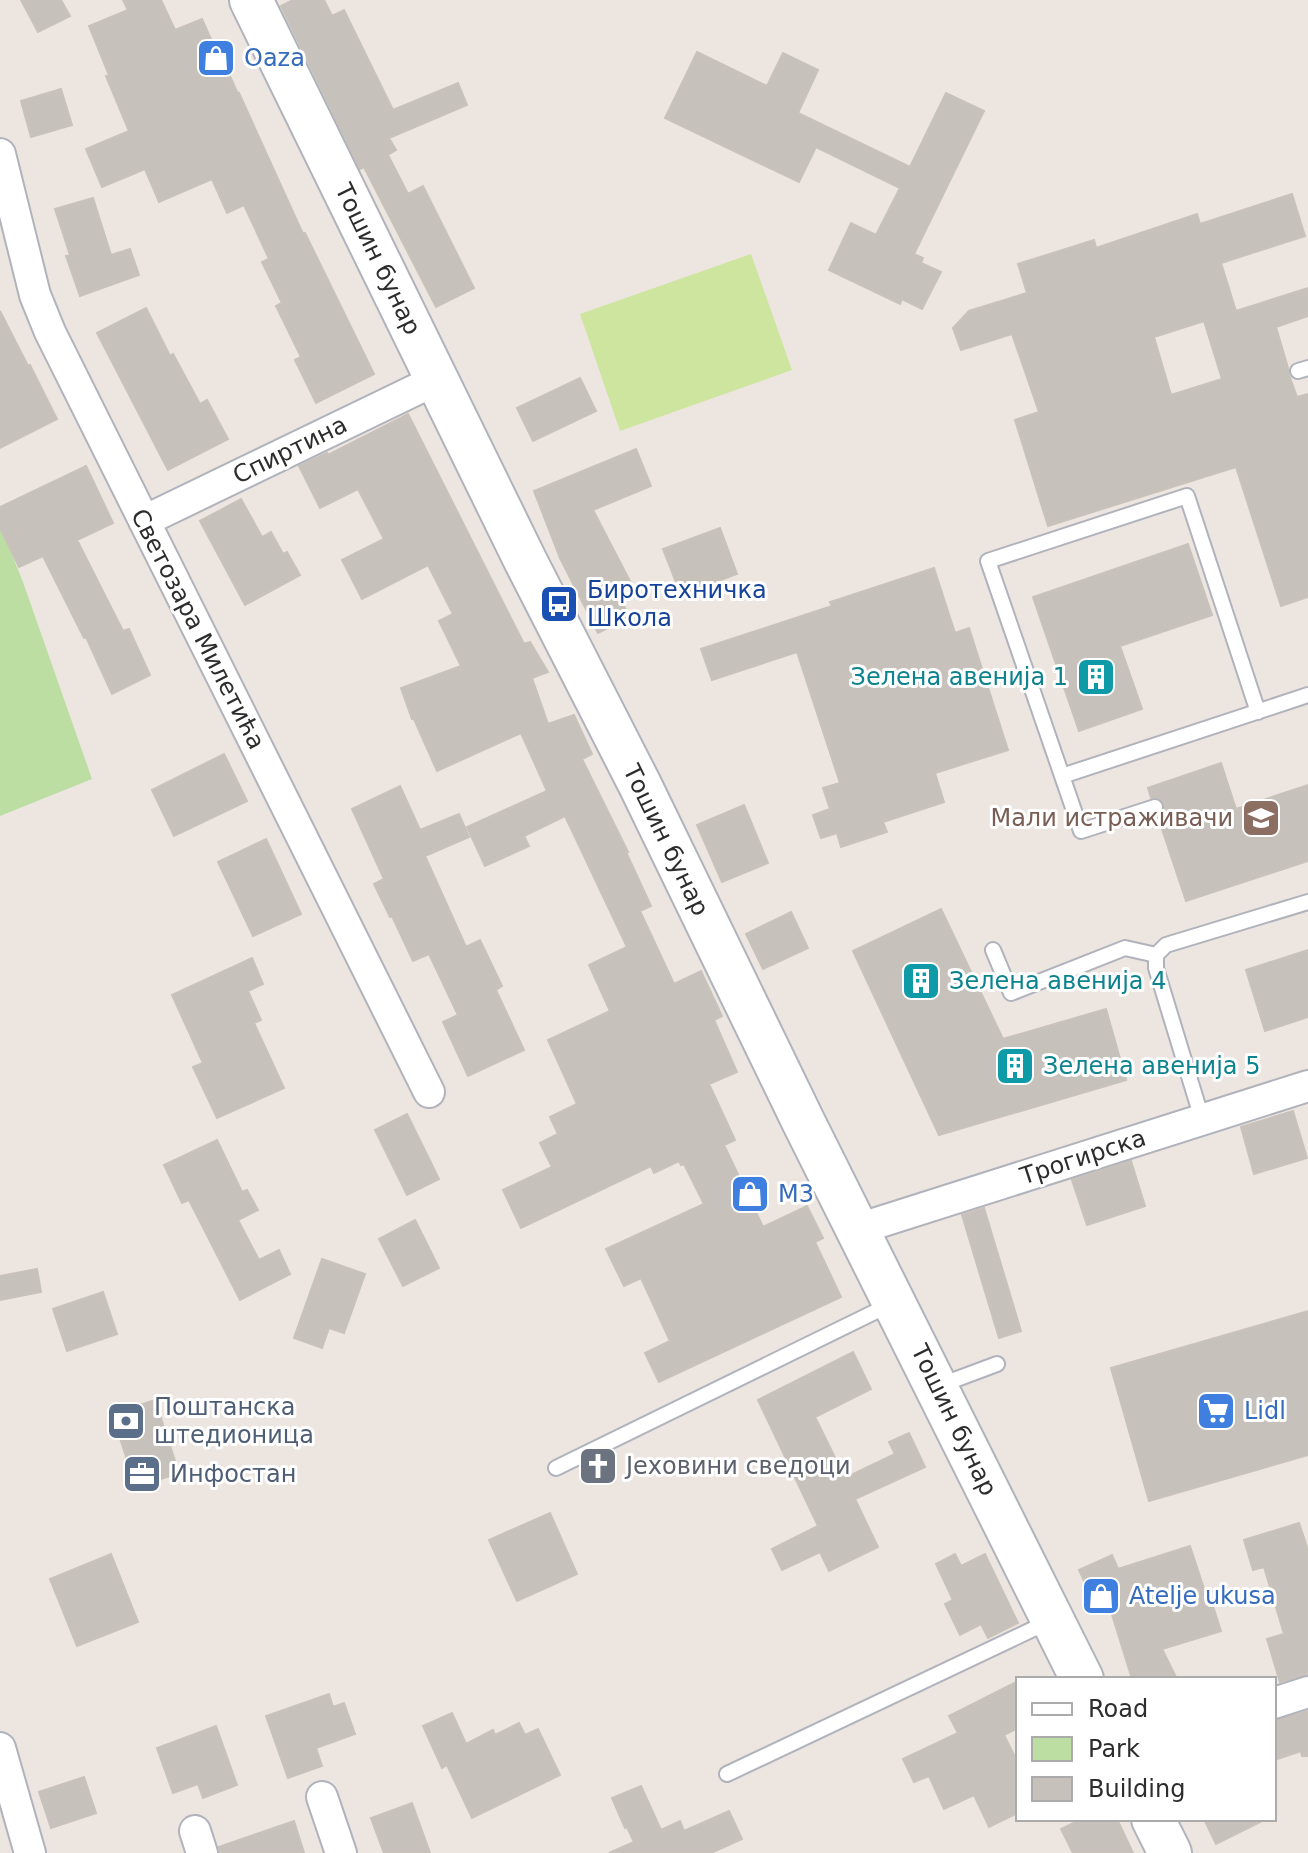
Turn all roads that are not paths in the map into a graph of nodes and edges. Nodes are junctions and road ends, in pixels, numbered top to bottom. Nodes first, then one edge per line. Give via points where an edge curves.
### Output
1 (251, 0) edge
2 (0, 154) edge
3 (436, 380) junction
4 (144, 521) junction
5 (1308, 695) edge
6 (1258, 712) junction
7 (1062, 776) junction
8 (1155, 807) dead end
9 (1308, 902) edge
10 (993, 950) dead end
11 (1156, 955) junction
12 (1308, 1086) edge
13 (429, 1092) dead end
14 (1202, 1119) junction
15 (858, 1229) junction
16 (895, 1302) junction
17 (997, 1364) dead end
18 (937, 1386) junction
19 (556, 1468) dead end
20 (1052, 1620) junction
21 (1081, 1677) edge
22 (1308, 1692) edge
23 (1276, 1702) edge
24 (0, 1748) edge
25 (727, 1774) dead end
26 (322, 1797) dead end
27 (1154, 1821) edge
28 (30, 1853) edge
29 (341, 1853) edge
30 (1170, 1853) edge

1 - 3 main road, Тошин бунар
2 - 4 street, Светозара Милетића via 35,295
3 - 4 street, Спиртина
3 - 15 main road, Тошин бунар
4 - 13 street, Светозара Милетића
5 - 6 lane
6 - 7 lane
6 - 7 lane via 1187,496 988,561
7 - 8 lane via 1081,831
9 - 11 lane via 1166,945
10 - 11 lane via 1011,993 1125,948
11 - 14 lane
12 - 14 street, Трогирска
14 - 15 street, Трогирска
15 - 16 main road, Тошин бунар
16 - 18 main road, Тошин бунар
16 - 19 lane
17 - 18 lane
18 - 20 main road, Тошин бунар
20 - 21 main road, Тошин бунар
20 - 25 lane
22 - 23 street
24 - 28 street
26 - 29 street
27 - 30 main road

